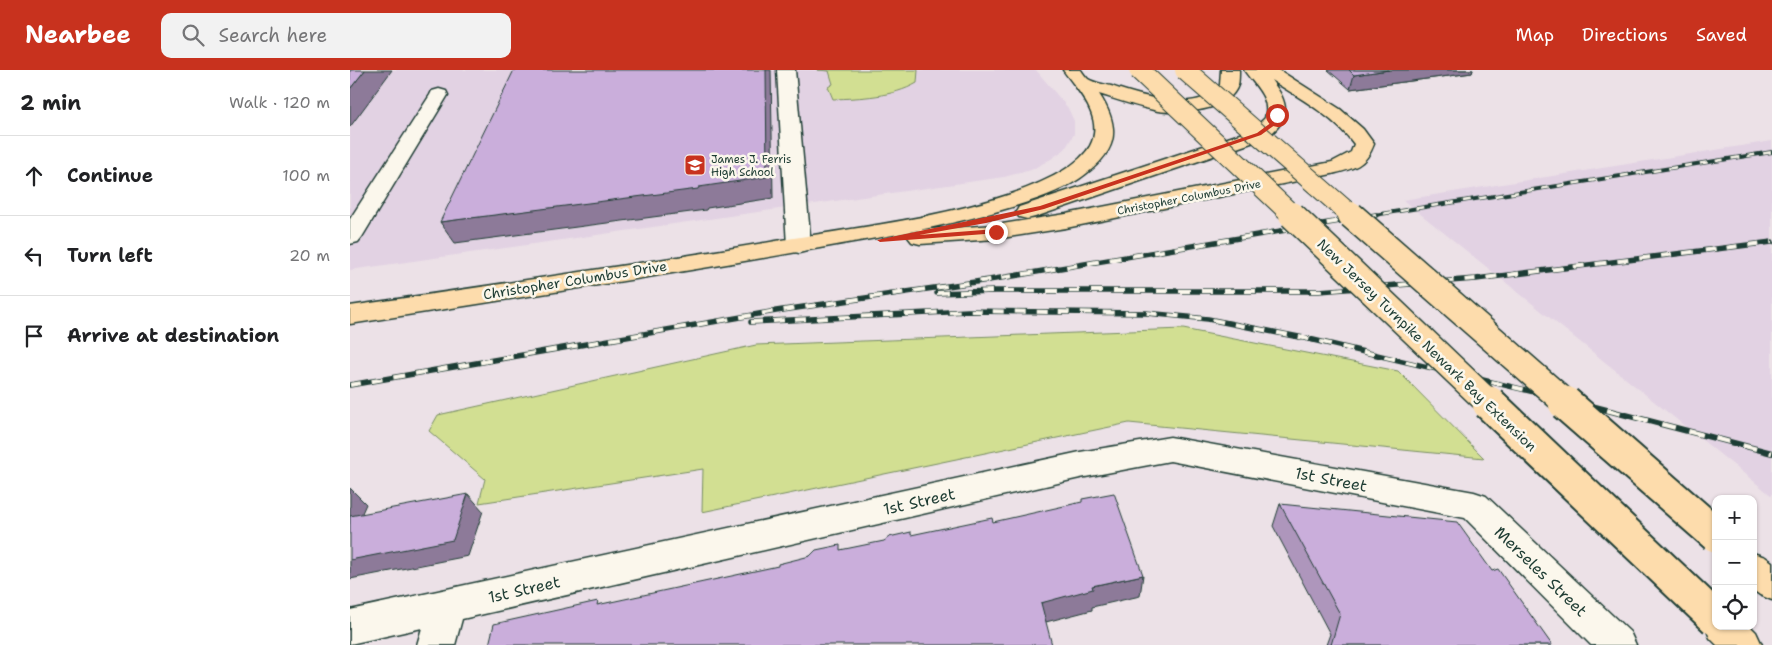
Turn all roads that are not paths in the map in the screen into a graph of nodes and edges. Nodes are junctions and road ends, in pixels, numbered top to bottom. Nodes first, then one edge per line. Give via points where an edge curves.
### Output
1 (786, 70) edge
2 (1139, 70) edge
3 (1185, 70) edge
4 (1230, 70) edge
5 (1253, 70) edge
6 (1267, 70) edge
7 (1078, 77) edge
8 (439, 95) dead end
9 (350, 237) edge
10 (880, 240) junction
11 (799, 246) junction
12 (350, 315) edge
13 (1487, 518) joint
14 (1712, 531) edge
15 (1757, 571) edge
16 (1772, 584) edge
17 (447, 606) junction
18 (1712, 615) edge
19 (350, 627) edge
20 (1727, 630) edge
21 (436, 645) edge
22 (1617, 645) edge
23 (1743, 645) edge

1 - 11 street
2 - 18 main road, New Jersey Turnpike Newark Bay Extension, bridge
3 - 14 main road, bridge
4 - 7 main road via 1228,86 1219,97 1185,106 1151,105
5 - 10 main road, Christopher Columbus Drive via 1270,91 1277,108 1274,122 1259,134 1042,208
6 - 10 main road, Christopher Columbus Drive via 1350,128 1364,144 1360,155 1332,168 1066,221 996,232
7 - 11 main road, Christopher Columbus Drive via 1104,125 1103,138 1090,160 1060,181 980,209
8 - 9 street
10 - 11 main road, Christopher Columbus Drive
11 - 12 main road, Christopher Columbus Drive
13 - 17 street, 1st Street via 1474,506 1170,449 1080,465
13 - 22 street, Merseles Street
15 - 16 main road
17 - 19 street, 1st Street
17 - 21 street
20 - 23 main road

